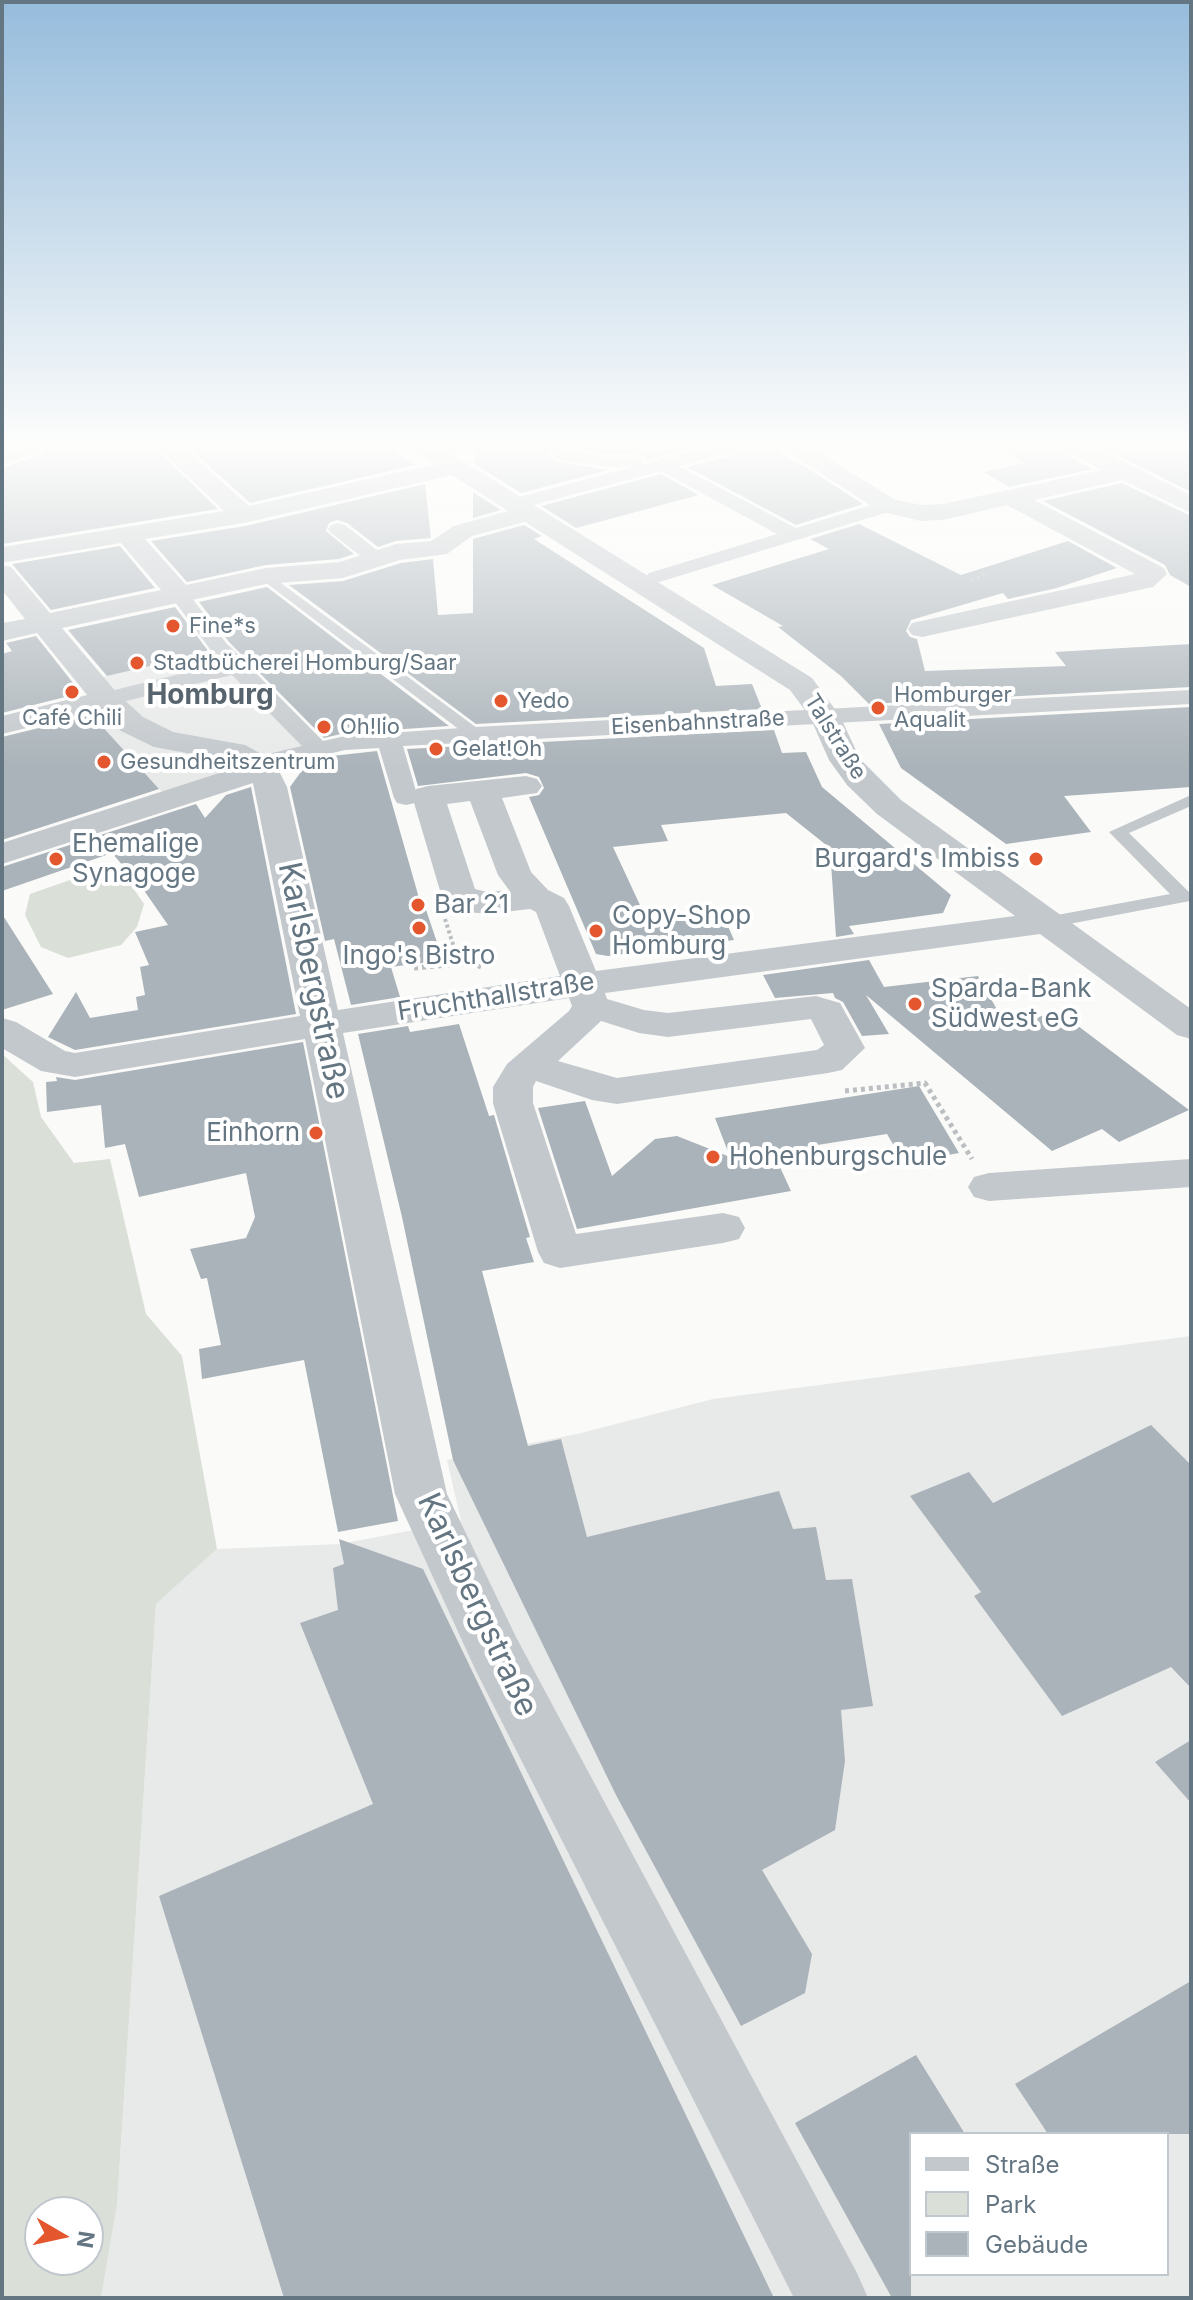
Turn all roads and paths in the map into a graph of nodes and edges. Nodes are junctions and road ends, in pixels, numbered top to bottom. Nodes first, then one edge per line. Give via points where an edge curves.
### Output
1 (144, 553) edge
2 (369, 553) edge
3 (391, 553) edge
4 (594, 553) edge
5 (734, 553) edge
6 (1115, 553) edge
7 (245, 558) dead end
8 (375, 558) junction
9 (2, 573) edge
10 (988, 574) dead end
11 (266, 576) junction
12 (656, 577) dead end
13 (971, 580) dead end
14 (179, 594) junction
15 (44, 623) junction
16 (922, 629) dead end
17 (2, 632) edge
18 (237, 667) junction
19 (1191, 697) edge
20 (106, 699) junction
21 (825, 716) junction
22 (2, 725) edge
23 (475, 734) junction
24 (389, 740) junction
25 (316, 747) junction
26 (259, 767) junction
27 (526, 786) dead end
28 (482, 790) junction
29 (406, 798) dead end
30 (1191, 800) edge
31 (2, 854) edge
32 (535, 898) junction
33 (1048, 922) junction
34 (586, 995) junction
35 (1191, 1027) edge
36 (2, 1030) edge
37 (327, 1046) junction
38 (529, 1065) junction
39 (837, 1076) junction
40 (1191, 1173) edge
41 (989, 1187) joint
42 (723, 1228) dead end
43 (832, 2298) edge

1 - 14 street
2 - 8 street
3 - 8 street
4 - 21 street, Talstraße via 801,684
5 - 12 street
6 - 16 street via 1154,574 1143,581
7 - 11 street
8 - 11 street via 343,570
9 - 15 street
10 - 13 path
11 - 14 street
11 - 23 lane
14 - 15 street
14 - 18 street
15 - 17 street
15 - 20 street
18 - 20 street
18 - 25 street
19 - 21 street, Eisenbahnstraße
20 - 22 street
20 - 26 street via 152,735 234,752
21 - 23 street, Eisenbahnstraße
21 - 33 street, Talstraße via 845,760 889,807
23 - 24 street, Eisenbahnstraße
24 - 25 street, Eisenbahnstraße
24 - 29 street
25 - 26 street, Eisenbahnstraße
26 - 31 street
26 - 37 street, Karlsbergstraße via 271,787
27 - 28 street
28 - 32 street via 515,875
28 - 32 street via 428,796 459,894 487,903
30 - 33 lane via 1118,832 1183,897
32 - 34 street via 551,906
33 - 34 street, Fruchthallstraße
33 - 35 street, Talstraße
34 - 37 street, Fruchthallstraße
34 - 38 street via 584,1018
34 - 39 street via 639,1021 668,1025 816,1007 826,1011 845,1048
36 - 37 street, Fruchthallstraße via 55,1062 75,1065
37 - 43 street, Karlsbergstraße via 421,1494 496,1654
38 - 39 street via 606,1091
38 - 42 street via 513,1087 513,1103 560,1252
39 - 41 path via 925,1083
40 - 41 street

